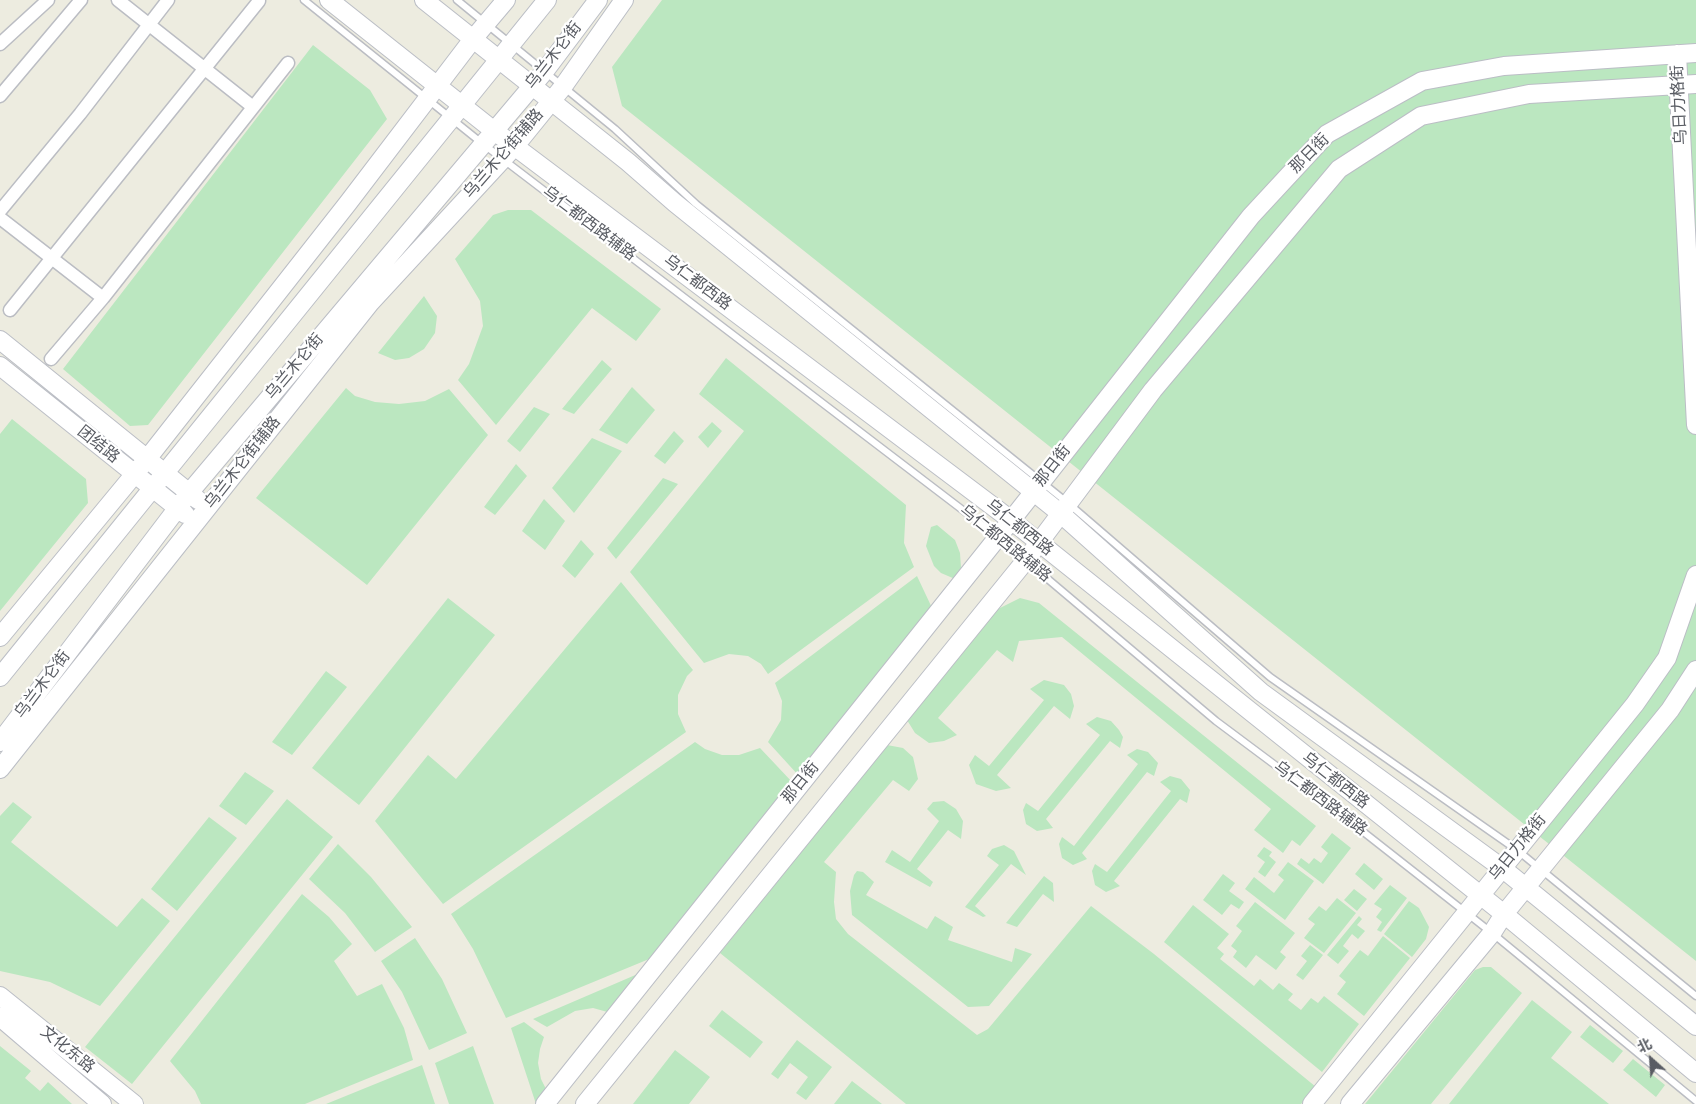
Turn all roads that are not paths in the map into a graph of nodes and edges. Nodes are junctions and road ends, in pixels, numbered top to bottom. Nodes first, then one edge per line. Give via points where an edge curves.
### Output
1 (48, 0) edge
2 (82, 0) edge
3 (118, 0) edge
4 (168, 0) edge
5 (304, 0) edge
6 (329, 0) edge
7 (424, 0) edge
8 (457, 0) edge
9 (506, 0) edge
10 (547, 0) edge
11 (598, 0) edge
12 (624, 0) edge
13 (259, 1) edge
14 (485, 24) junction
15 (149, 25) junction
16 (473, 39) junction
17 (0, 44) edge
18 (511, 45) junction
19 (1696, 53) edge
20 (1677, 54) junction
21 (498, 59) junction
22 (288, 62) dead end
23 (205, 68) junction
24 (544, 72) junction
25 (1696, 84) edge
26 (1678, 85) junction
27 (531, 86) junction
28 (562, 88) junction
29 (433, 93) junction
30 (0, 96) edge
31 (550, 101) junction
32 (254, 107) junction
33 (456, 111) junction
34 (488, 137) junction
35 (510, 152) junction
36 (0, 211) edge
37 (0, 218) edge
38 (52, 258) junction
39 (103, 298) junction
40 (10, 310) dead end
41 (0, 340) edge
42 (51, 359) dead end
43 (0, 366) edge
44 (1696, 426) edge
45 (147, 459) junction
46 (164, 472) junction
47 (134, 475) junction
48 (1037, 487) junction
49 (152, 488) junction
50 (188, 493) junction
51 (176, 508) junction
52 (208, 508) junction
53 (1064, 508) junction
54 (1011, 520) junction
55 (196, 524) junction
56 (998, 537) junction
57 (1038, 542) junction
58 (1026, 560) junction
59 (1696, 576) edge
60 (0, 637) edge
61 (1696, 670) edge
62 (0, 677) edge
63 (0, 742) edge
64 (0, 769) edge
65 (1516, 850) junction
66 (1502, 868) junction
67 (1541, 870) junction
68 (1528, 888) junction
69 (1479, 895) junction
70 (1467, 914) junction
71 (1504, 914) junction
72 (1492, 933) junction
73 (0, 996) edge
74 (1696, 996) edge
75 (0, 1018) edge
76 (1696, 1026) edge
77 (1696, 1073) edge
78 (1696, 1101) edge
79 (102, 1104) edge
80 (134, 1104) edge
81 (545, 1104) edge
82 (585, 1104) edge
83 (1312, 1104) edge
84 (1350, 1104) edge

1 - 17 street
2 - 30 street
3 - 15 street
4 - 15 street
5 - 29 lane
6 - 29 street, 乌仁都西路
7 - 16 street, 乌仁都西路
8 - 14 lane
9 - 14 street
10 - 18 street
11 - 24 street, 乌兰木仑街
12 - 28 street, 乌兰木仑街辅路
13 - 23 street
14 - 16 street
14 - 18 lane
15 - 23 street
15 - 36 street
16 - 21 street, 乌仁都西路
16 - 29 street
18 - 21 street
18 - 24 lane
19 - 20 street, 那日街
20 - 26 street, 乌日力格街
20 - 48 street, 那日街 via 1504,66 1422,81 1327,134 1251,216
21 - 27 street, 乌仁都西路
21 - 33 street
22 - 32 street
23 - 32 street
23 - 38 street
24 - 27 street, 乌兰木仑街
24 - 28 lane
25 - 26 street, 那日街
26 - 44 street, 乌日力格街
26 - 53 street, 那日街 via 1529,94 1421,116 1339,169 1153,390
27 - 31 street, 乌仁都西路
27 - 34 street, 乌兰木仑街
28 - 31 street, 乌兰木仑街辅路
28 - 48 lane via 615,128 696,204
29 - 33 street, 乌仁都西路
29 - 45 street
31 - 35 street, 乌兰木仑街辅路
31 - 48 street, 乌仁都西路
32 - 39 street
33 - 34 street, 乌仁都西路
33 - 46 street
34 - 35 street, 乌仁都西路
34 - 50 street, 乌兰木仑街
35 - 52 street, 乌兰木仑街辅路 via 370,303
35 - 54 street, 乌仁都西路
35 - 56 lane, 乌仁都西路辅路
37 - 38 street
38 - 39 street
38 - 40 street
39 - 42 street
41 - 45 street
43 - 47 street, 团结路
45 - 46 street
45 - 47 street
46 - 49 street
46 - 50 street
47 - 49 street, 团结路
47 - 60 street
48 - 53 street, 乌仁都西路
48 - 54 street, 那日街
49 - 51 street, 团结路
49 - 62 street
50 - 51 street, 乌兰木仑街
50 - 52 street
51 - 55 street, 团结路
51 - 63 street, 乌兰木仑街
52 - 55 street, 乌兰木仑街辅路
53 - 57 street, 那日街
53 - 65 lane via 1270,677
53 - 66 street, 乌仁都西路 via 1260,692
54 - 56 street, 那日街
54 - 57 street, 乌仁都西路
55 - 64 street, 乌兰木仑街辅路
56 - 58 lane, 乌仁都西路辅路
56 - 81 street, 那日街
57 - 58 street, 那日街
57 - 69 street, 乌仁都西路
58 - 70 lane, 乌仁都西路辅路 via 1216,721
58 - 82 street, 那日街
59 - 65 street, 乌日力格街 via 1667,658 1635,704
61 - 67 street, 乌日力格街 via 1670,710
65 - 66 street, 乌日力格街
65 - 67 lane
66 - 68 street, 乌仁都西路
66 - 69 street, 乌日力格街
67 - 68 street, 乌日力格街
67 - 74 lane
68 - 71 street, 乌日力格街
68 - 76 street, 乌仁都西路
69 - 70 street, 乌日力格街
69 - 71 street, 乌仁都西路
70 - 72 lane, 乌仁都西路辅路
70 - 83 street, 乌日力格街
71 - 72 street, 乌日力格街
71 - 77 street, 乌仁都西路
72 - 78 lane, 乌仁都西路辅路
72 - 84 street, 乌日力格街
73 - 80 street, 文化东路
75 - 79 street, 文化东路

